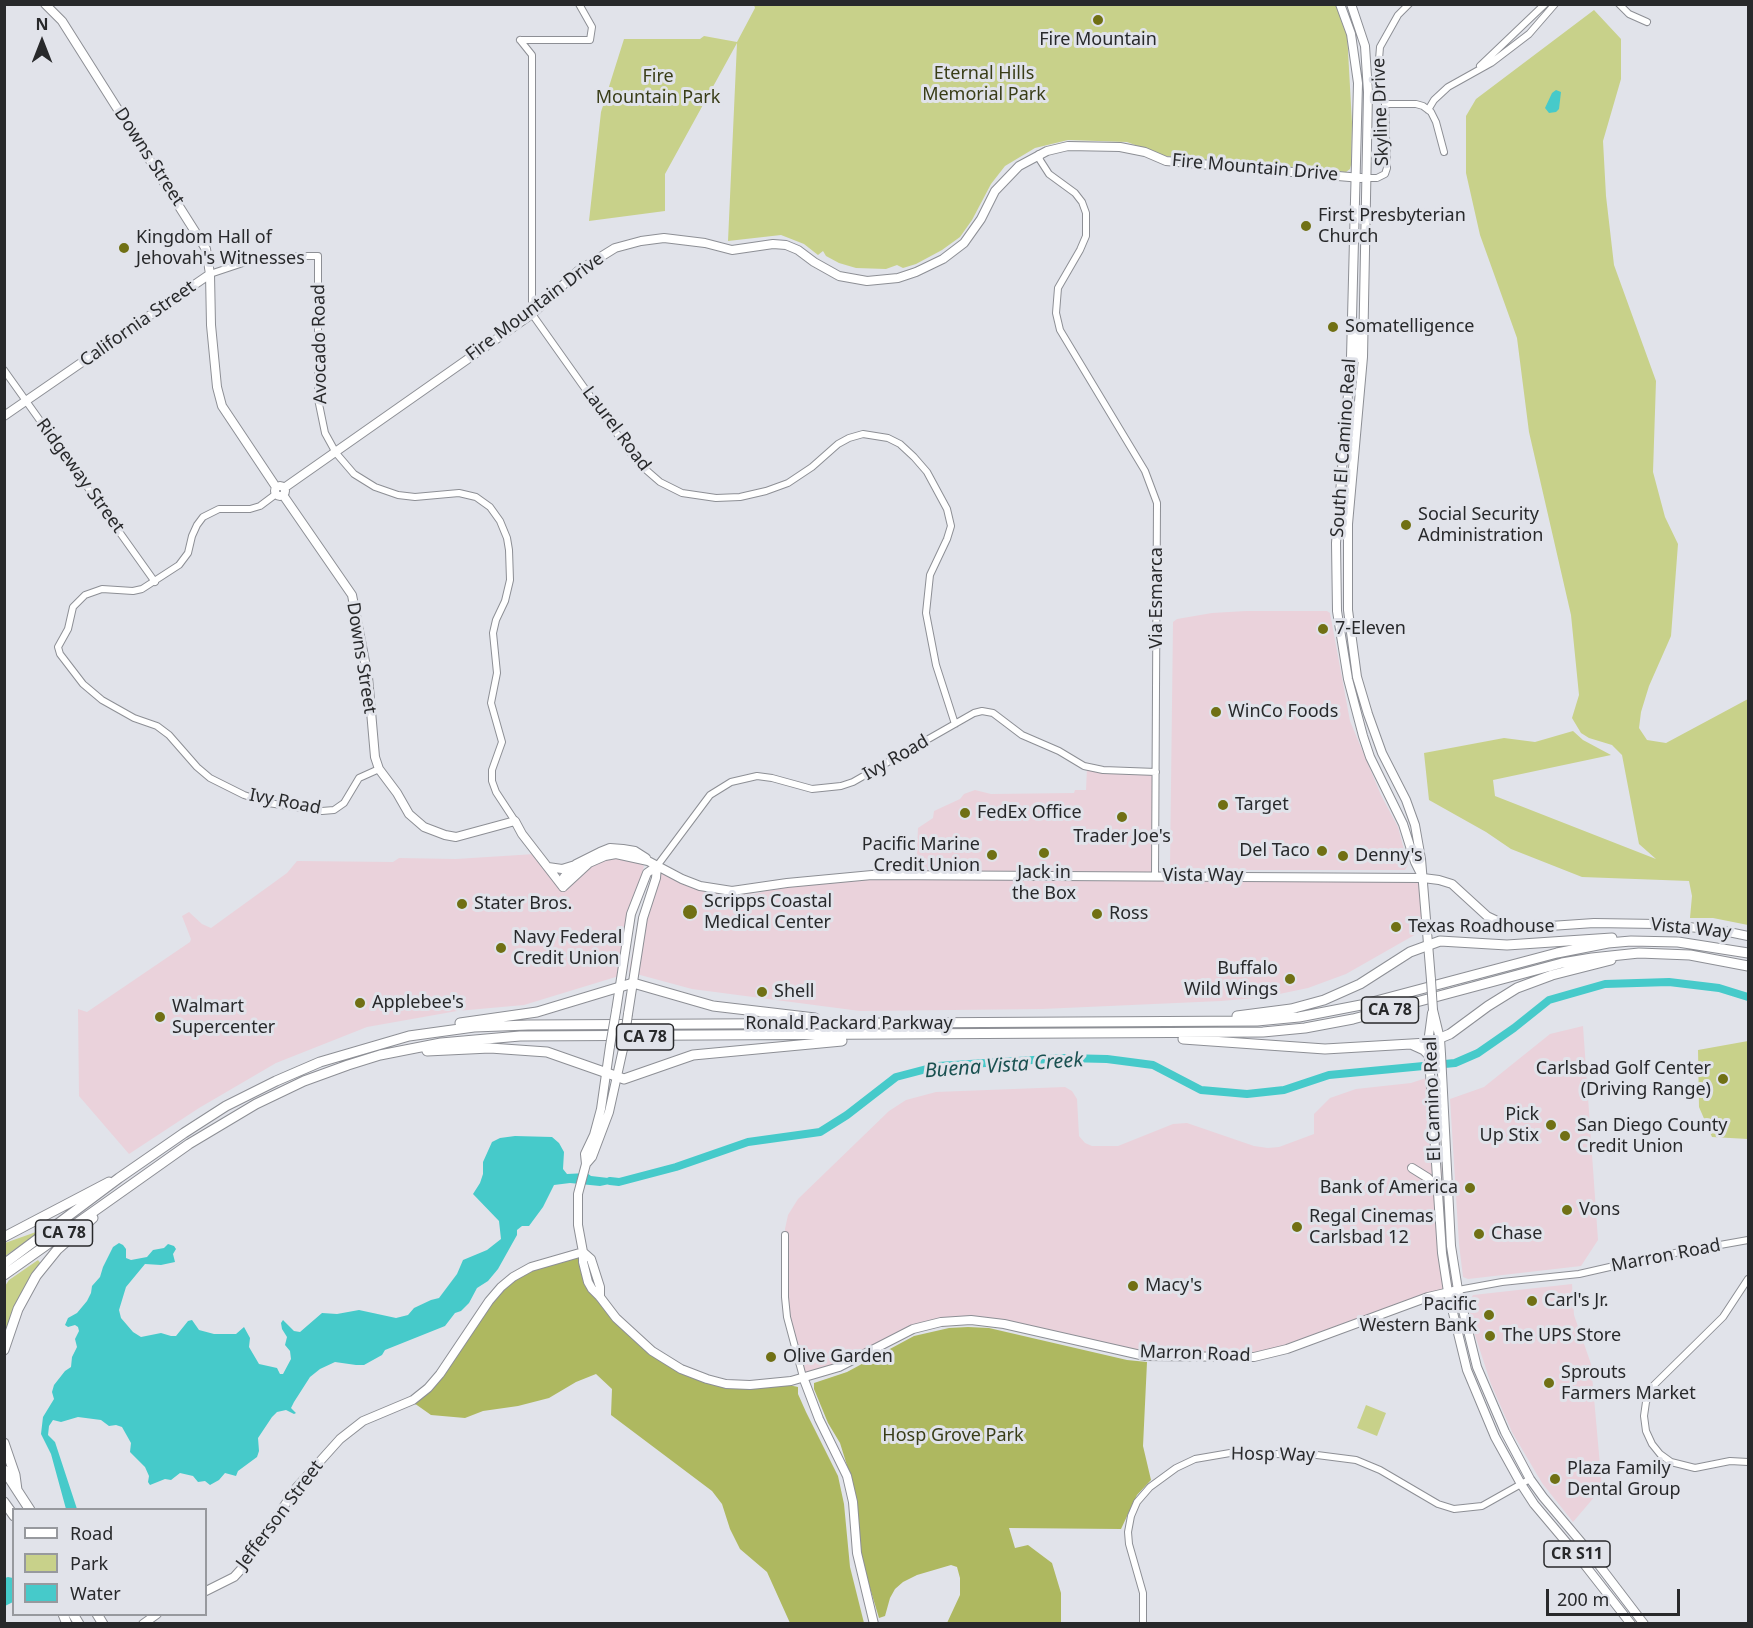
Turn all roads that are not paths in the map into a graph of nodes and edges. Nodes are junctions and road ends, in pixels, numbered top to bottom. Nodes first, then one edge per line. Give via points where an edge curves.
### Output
1 (45, 4) edge
2 (579, 4) edge
3 (1340, 4) edge
4 (1351, 4) edge
5 (1409, 4) edge
6 (1545, 4) edge
7 (1555, 4) edge
8 (1619, 4) edge
9 (1647, 22) dead end
10 (1477, 69) junction
11 (1385, 104) junction
12 (1428, 110) junction
13 (1444, 152) dead end
14 (1039, 154) junction
15 (1355, 178) junction
16 (1366, 178) junction
17 (318, 256) joint
18 (210, 274) junction
19 (532, 314) junction
20 (1352, 314) junction
21 (1362, 363) junction
22 (4, 370) edge
23 (26, 401) junction
24 (4, 416) edge
25 (336, 453) junction
26 (280, 491) junction
27 (155, 582) junction
28 (58, 650) joint
29 (955, 724) junction
30 (379, 769) junction
31 (1156, 772) junction
32 (515, 821) junction
33 (648, 861) junction
34 (576, 864) junction
35 (657, 866) junction
36 (548, 867) junction
37 (1155, 876) junction
38 (1423, 878) junction
39 (563, 887) junction
40 (1749, 936) edge
41 (1631, 941) junction
42 (1430, 944) junction
43 (1639, 953) junction
44 (1749, 953) edge
45 (1749, 966) edge
46 (633, 983) junction
47 (620, 987) junction
48 (1433, 1010) junction
49 (1174, 1022) junction
50 (899, 1024) junction
51 (1136, 1034) junction
52 (912, 1035) junction
53 (409, 1036) junction
54 (1440, 1039) junction
55 (1428, 1043) junction
56 (1411, 1044) junction
57 (1428, 1054) junction
58 (380, 1055) junction
59 (604, 1073) junction
60 (617, 1076) junction
61 (586, 1164) junction
62 (1412, 1168) dead end
63 (120, 1178) junction
64 (1437, 1187) junction
65 (122, 1192) junction
66 (785, 1235) dead end
67 (4, 1237) edge
68 (1749, 1240) edge
69 (583, 1252) junction
70 (4, 1264) edge
71 (4, 1275) edge
72 (1749, 1279) edge
73 (1458, 1290) junction
74 (1448, 1292) junction
75 (4, 1350) edge
76 (802, 1377) junction
77 (4, 1443) edge
78 (1749, 1462) edge
79 (4, 1470) edge
80 (1530, 1479) junction
81 (1521, 1484) junction
82 (17, 1490) junction
83 (29, 1508) edge
84 (207, 1590) edge
85 (874, 1623) edge
86 (1143, 1623) edge
87 (1631, 1623) edge
88 (1644, 1623) edge

1 - 18 main road, Downs Street via 62,21 201,240
2 - 19 street via 592,27 590,40 520,40 532,55
3 - 15 main road, South El Camino Real via 1351,34 1358,82
4 - 16 main road, South El Camino Real via 1368,66
5 - 11 street, Skyline Drive via 1380,47 1378,72
6 - 10 street
7 - 10 street via 1529,34
8 - 9 street via 1629,14
10 - 12 street via 1448,87
11 - 12 street via 1416,104
11 - 16 street, Skyline Drive via 1387,168 1377,178
12 - 13 street via 1436,122
14 - 15 main road, Fire Mountain Drive via 1068,146 1120,147 1166,161
14 - 19 main road, Fire Mountain Drive via 1014,170 995,191 964,243 943,260 906,276 879,281 848,278 786,245 732,250 664,238 615,248 591,261
14 - 31 street, Via Esmarca via 1049,174 1070,187 1086,213 1086,236 1058,288 1060,330 1146,471 1157,503
15 - 16 main road, Fire Mountain Drive
15 - 20 main road, South El Camino Real
16 - 21 main road, South El Camino Real
17 - 18 street, California Street via 255,259
17 - 25 street, Avocado Road via 318,399 324,433
18 - 23 main road, California Street
18 - 26 main road, Downs Street via 213,349 222,406
19 - 25 main road, Fire Mountain Drive
19 - 29 street, Laurel Road via 637,462 660,482 682,493 716,498 766,491 788,483 838,444 863,434 888,438 914,457 947,509 951,526 930,575 926,613 936,665
20 - 21 main road via 1357,319 1357,357
20 - 38 main road, South El Camino Real via 1336,543 1341,647 1362,736
21 - 38 main road, South El Camino Real via 1347,555 1352,645 1359,686 1373,730 1415,825
22 - 23 street, Ridgeway Street
23 - 24 main road, California Street
23 - 27 street, Ridgeway Street
25 - 26 main road, Fire Mountain Drive
25 - 32 street, Avocado Road via 354,474 375,487 398,495 459,493 476,497 500,521 509,550 510,580 493,633 496,673 491,702 502,742 492,781
26 - 27 street, Fire Mountain Drive via 260,506 219,509 204,517 192,536 188,553
26 - 30 main road, Downs Street via 352,595 368,677
27 - 28 street, Fire Mountain Drive via 133,591 102,589 85,595 74,607
28 - 30 street, Ivy Road via 83,684 102,700 157,726 210,778 243,795 268,803 334,810 344,803 359,778
29 - 31 street, Ivy Road via 974,713 993,713 1022,735 1084,766
29 - 35 street, Ivy Road via 841,786 812,789 757,776 731,782 710,795
30 - 32 main road via 411,817 434,831 461,837
31 - 37 street, Via Esmarca
32 - 36 main road, Avocado Road
33 - 34 main road, Vista Way via 635,851 610,848
33 - 35 main road, Vista Way
33 - 39 main road, Vista Way via 610,854 589,863
34 - 36 main road via 562,869
34 - 39 main road via 564,877
35 - 37 main road, Vista Way via 700,886 732,891 872,875
35 - 46 main road via 643,918
35 - 47 main road via 647,873 634,903
36 - 39 main road, Avocado Road
37 - 38 main road, Vista Way
38 - 40 main road, Vista Way via 1452,884 1487,916 1508,926 1657,924
38 - 42 main road, South El Camino Real
41 - 42 highway via 1616,937 1507,945 1440,941
41 - 44 highway, Ronald Packard Parkway / CA 78 via 1678,942
41 - 49 highway, Ronald Packard Parkway / CA 78 via 1557,952 1330,1012 1257,1021
42 - 48 main road, South El Camino Real / CR S11, bridge
42 - 49 highway via 1349,989 1312,1004 1270,1013
43 - 45 highway, Ronald Packard Parkway / CA 78 via 1690,955
43 - 51 highway, Ronald Packard Parkway / CA 78 via 1562,963 1372,1015 1305,1028 1250,1033
43 - 54 highway via 1534,981 1503,996
46 - 47 highway
46 - 50 highway via 726,1008
46 - 60 main road, bridge
47 - 53 highway via 537,1012 476,1020
47 - 59 main road, bridge
48 - 54 main road, El Camino Real / CR S11
48 - 55 main road, El Camino Real / CR S11
49 - 50 highway, Ronald Packard Parkway / CA 78
50 - 53 highway, Ronald Packard Parkway / CA 78 via 499,1025
51 - 52 highway, Ronald Packard Parkway / CA 78
51 - 56 highway via 1325,1049
52 - 58 highway, Ronald Packard Parkway / CA 78 via 520,1036 441,1043
52 - 60 highway via 708,1053 670,1061 624,1079
53 - 63 highway, Ronald Packard Parkway / CA 78 via 320,1062 253,1091
54 - 55 highway
54 - 73 main road, El Camino Real / CR S11 via 1451,1246
55 - 56 highway
55 - 57 main road, El Camino Real / CR S11
56 - 57 highway
57 - 64 main road, El Camino Real / CR S11
58 - 59 highway via 513,1048 547,1052
58 - 65 highway, Ronald Packard Parkway / CA 78 via 304,1081 256,1104 189,1144
59 - 60 highway
59 - 61 main road via 601,1109 585,1154
60 - 61 main road via 602,1132
61 - 69 main road via 577,1217
62 - 64 main road
63 - 67 highway
63 - 70 highway, Ronald Packard Parkway / CA 78
64 - 74 main road, El Camino Real / CR S11
65 - 71 highway, Ronald Packard Parkway / CA 78
65 - 75 highway via 63,1245 36,1276 18,1309
66 - 76 street via 787,1317
68 - 73 street, Marron Road via 1579,1274
69 - 76 main road, Marron Road via 592,1289 629,1331 681,1369 707,1379 742,1385 780,1383
69 - 84 main road, Jefferson Street via 531,1267 501,1287 428,1388 413,1400 363,1421 340,1439 296,1488 245,1565 234,1576
72 - 78 street via 1723,1317 1653,1386 1644,1416 1652,1443 1671,1462 1695,1468 1730,1461
73 - 74 main road, Marron Road
73 - 80 main road, El Camino Real / CR S11 via 1477,1366
74 - 76 main road, Marron Road via 1254,1357 1144,1356 1005,1324 971,1320 913,1329 840,1367
74 - 81 main road, El Camino Real / CR S11 via 1467,1370 1495,1437
76 - 85 main road via 847,1476 857,1553
77 - 82 highway
79 - 82 highway
80 - 81 street, Hosp Way
80 - 88 main road, El Camino Real / CR S11
81 - 86 street, Hosp Way via 1482,1506 1454,1509 1356,1460 1230,1453 1195,1459 1150,1487 1131,1516 1129,1544 1143,1593
81 - 87 main road, El Camino Real / CR S11
82 - 83 highway

